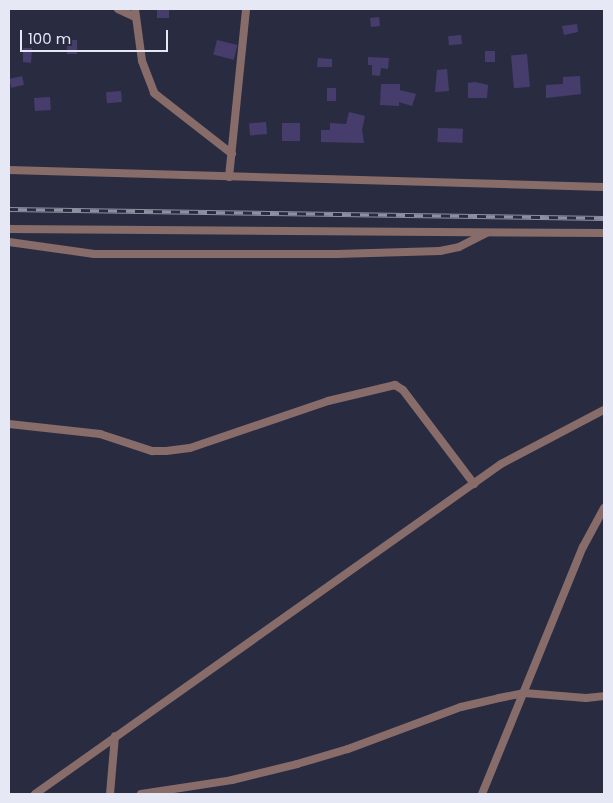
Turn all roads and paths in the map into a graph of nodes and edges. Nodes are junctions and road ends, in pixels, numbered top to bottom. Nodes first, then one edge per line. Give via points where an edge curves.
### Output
1 (118, 9) edge
2 (246, 9) edge
3 (135, 13) edge
4 (232, 154) junction
5 (9, 170) edge
6 (229, 177) junction
7 (604, 186) edge
8 (9, 229) edge
9 (488, 232) junction
10 (604, 233) edge
11 (9, 242) edge
12 (604, 410) edge
13 (9, 424) edge
14 (474, 484) junction
15 (604, 508) edge
16 (524, 693) junction
17 (604, 696) edge
18 (115, 736) junction
19 (43, 788) junction
20 (29, 794) edge
21 (35, 794) edge
22 (110, 794) edge
23 (141, 794) edge
24 (482, 794) edge

1 - 3 street
2 - 4 street
3 - 4 street via 142,60 154,92
4 - 6 street
5 - 6 street
6 - 7 street
8 - 9 street
9 - 10 street
9 - 11 street via 459,247 440,252 94,254
12 - 14 street via 501,464
13 - 14 street via 100,434 152,451 166,451 190,448 320,404 395,385 403,390
14 - 18 street
15 - 16 street via 583,547
16 - 17 street
16 - 23 street via 461,707 348,749 288,766 232,780
16 - 24 street
18 - 19 street
18 - 22 street
19 - 20 street
19 - 21 street

